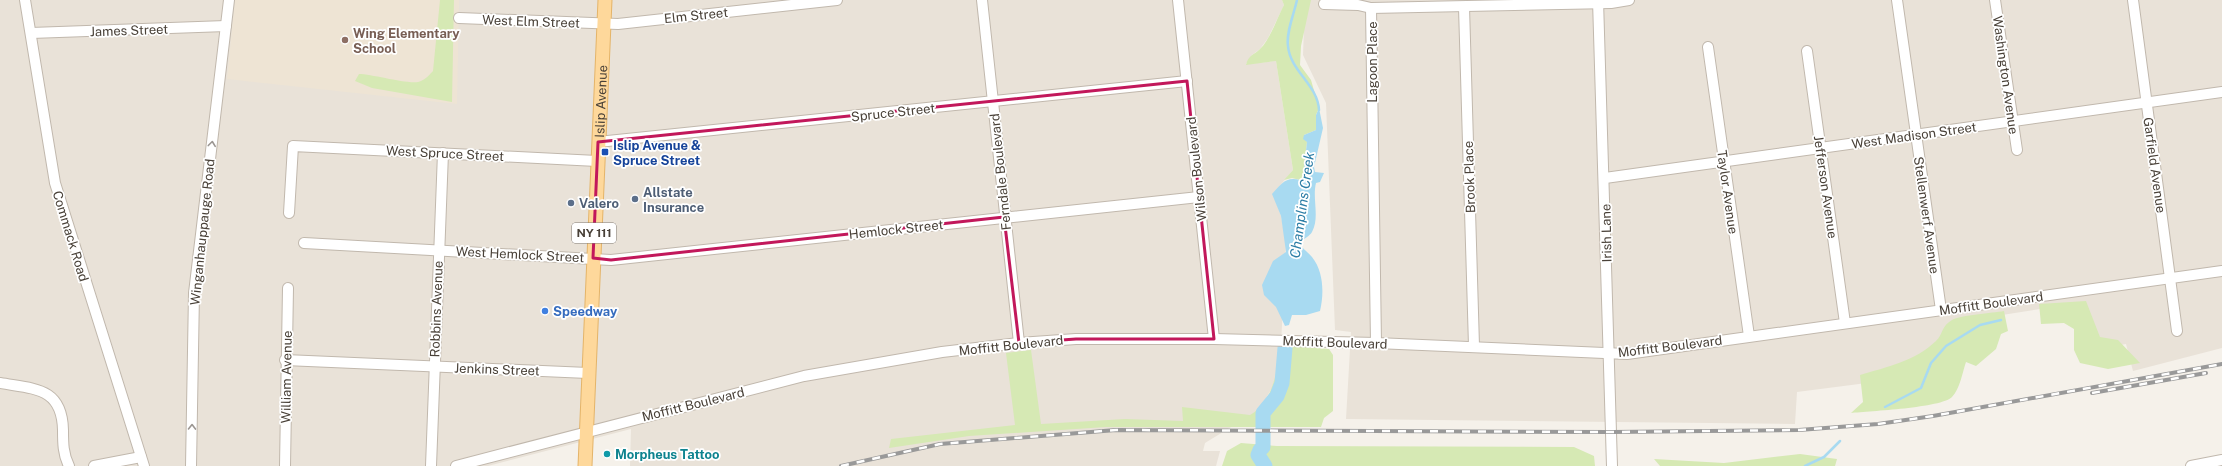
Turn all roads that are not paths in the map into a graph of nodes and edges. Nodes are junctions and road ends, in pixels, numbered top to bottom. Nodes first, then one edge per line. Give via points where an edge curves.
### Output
1 (25, 0) edge
2 (229, 0) edge
3 (605, 0) edge
4 (837, 0) edge
5 (982, 0) edge
6 (1178, 0) edge
7 (1629, 0) edge
8 (1897, 0) edge
9 (1995, 0) edge
10 (2133, 0) edge
11 (1598, 2) edge
12 (1324, 4) dead end
13 (1464, 7) junction
14 (1371, 8) junction
15 (459, 18) dead end
16 (604, 23) junction
17 (226, 26) junction
18 (31, 33) junction
19 (1708, 47) dead end
20 (1807, 51) dead end
21 (1187, 81) junction
22 (2222, 92) edge
23 (993, 102) junction
24 (2146, 103) junction
25 (2012, 121) junction
26 (1916, 135) junction
27 (598, 142) junction
28 (1821, 148) junction
29 (2017, 150) dead end
30 (443, 153) junction
31 (597, 161) junction
32 (1724, 162) junction
33 (1605, 178) junction
34 (1199, 196) junction
35 (289, 213) dead end
36 (1004, 217) junction
37 (304, 243) dead end
38 (438, 250) junction
39 (593, 258) junction
40 (2222, 271) edge
41 (2170, 278) junction
42 (288, 288) dead end
43 (1941, 310) junction
44 (1845, 323) junction
45 (2177, 331) dead end
46 (1748, 336) junction
47 (1214, 339) junction
48 (1019, 343) junction
49 (1376, 343) junction
50 (1474, 346) junction
51 (1609, 353) junction
52 (285, 360) junction
53 (433, 366) junction
54 (588, 373) junction
55 (0, 383) edge
56 (586, 431) junction
57 (2222, 460) edge
58 (143, 461) edge
59 (69, 466) edge
60 (94, 466) edge
61 (191, 466) edge
62 (285, 466) edge
63 (430, 466) edge
64 (456, 466) edge
65 (585, 466) edge
66 (1612, 466) edge
67 (2191, 466) edge

1 - 18 street, Commack Road
2 - 17 street, Winganhauppauge Road
3 - 16 main road, Islip Avenue / NY 111
4 - 16 street, Elm Street via 618,24
5 - 23 street, Ferndale Boulevard
6 - 21 street, Wilson Boulevard
7 - 11 street, Lagoon Place
8 - 26 street, Stellenwerf Avenue
9 - 25 street, Washington Avenue
10 - 24 street, Garfield Avenue
11 - 13 street, Lagoon Place
11 - 33 street, Irish Lane
12 - 14 street
13 - 14 street, Lagoon Place
13 - 50 street, Brook Place
14 - 49 street, Lagoon Place
15 - 16 street, West Elm Street
16 - 27 main road, Islip Avenue / NY 111
17 - 18 street, James Street
61 -> 17 street, Winganhauppauge Road via 194,293
18 - 58 street, Commack Road via 55,183
19 - 32 street, Taylor Avenue
20 - 28 street, Jefferson Avenue
21 - 23 street, Spruce Street
21 - 34 street, Wilson Boulevard
22 - 24 street, West Madison Street
23 - 27 street, Spruce Street
23 - 36 street, Ferndale Boulevard
24 - 25 street, West Madison Street
24 - 41 street, Garfield Avenue
25 - 26 street, West Madison Street
25 - 29 street, Washington Avenue
26 - 28 street, West Madison Street
26 - 43 street, Stellenwerf Avenue
27 - 31 main road, Islip Avenue / NY 111
28 - 32 street, West Madison Street
28 - 44 street, Jefferson Avenue
30 - 31 street, West Spruce Street
30 - 35 street, West Spruce Street via 293,146
30 - 38 street, Robbins Avenue
31 - 39 main road, Islip Avenue / NY 111
32 - 33 street, West Madison Street
32 - 46 street, Taylor Avenue
33 - 51 street, Irish Lane
34 - 36 street, Hemlock Street
34 - 47 street, Wilson Boulevard
36 - 39 street, Hemlock Street via 611,260
36 - 48 street, Ferndale Boulevard
37 - 38 street, West Hemlock Street
38 - 39 street, West Hemlock Street
38 - 53 street, Robbins Avenue
39 - 54 main road, Islip Avenue / NY 111
40 - 41 street, Moffitt Boulevard
41 - 43 street, Moffitt Boulevard
41 - 45 street, Garfield Avenue
42 - 52 street, William Avenue
43 - 44 street, Moffitt Boulevard
44 - 46 street, Moffitt Boulevard
46 - 51 street, Moffitt Boulevard via 1626,354
47 - 48 street, Moffitt Boulevard via 1076,339
47 - 49 street, Moffitt Boulevard
48 - 56 street, Moffitt Boulevard via 942,352 804,376
49 - 50 street, Moffitt Boulevard
50 - 51 street, Moffitt Boulevard
51 - 66 street, Irish Lane
52 - 53 street, Jenkins Street
52 - 62 street, William Avenue
53 - 54 street, Jenkins Street
53 - 63 street, Robbins Avenue
54 - 56 main road, Islip Avenue / NY 111
55 - 59 street via 41,391 56,401 63,415 63,455
56 - 64 street, Moffitt Boulevard
56 - 65 main road, Islip Avenue / NY 111
57 - 67 street
58 - 60 street

